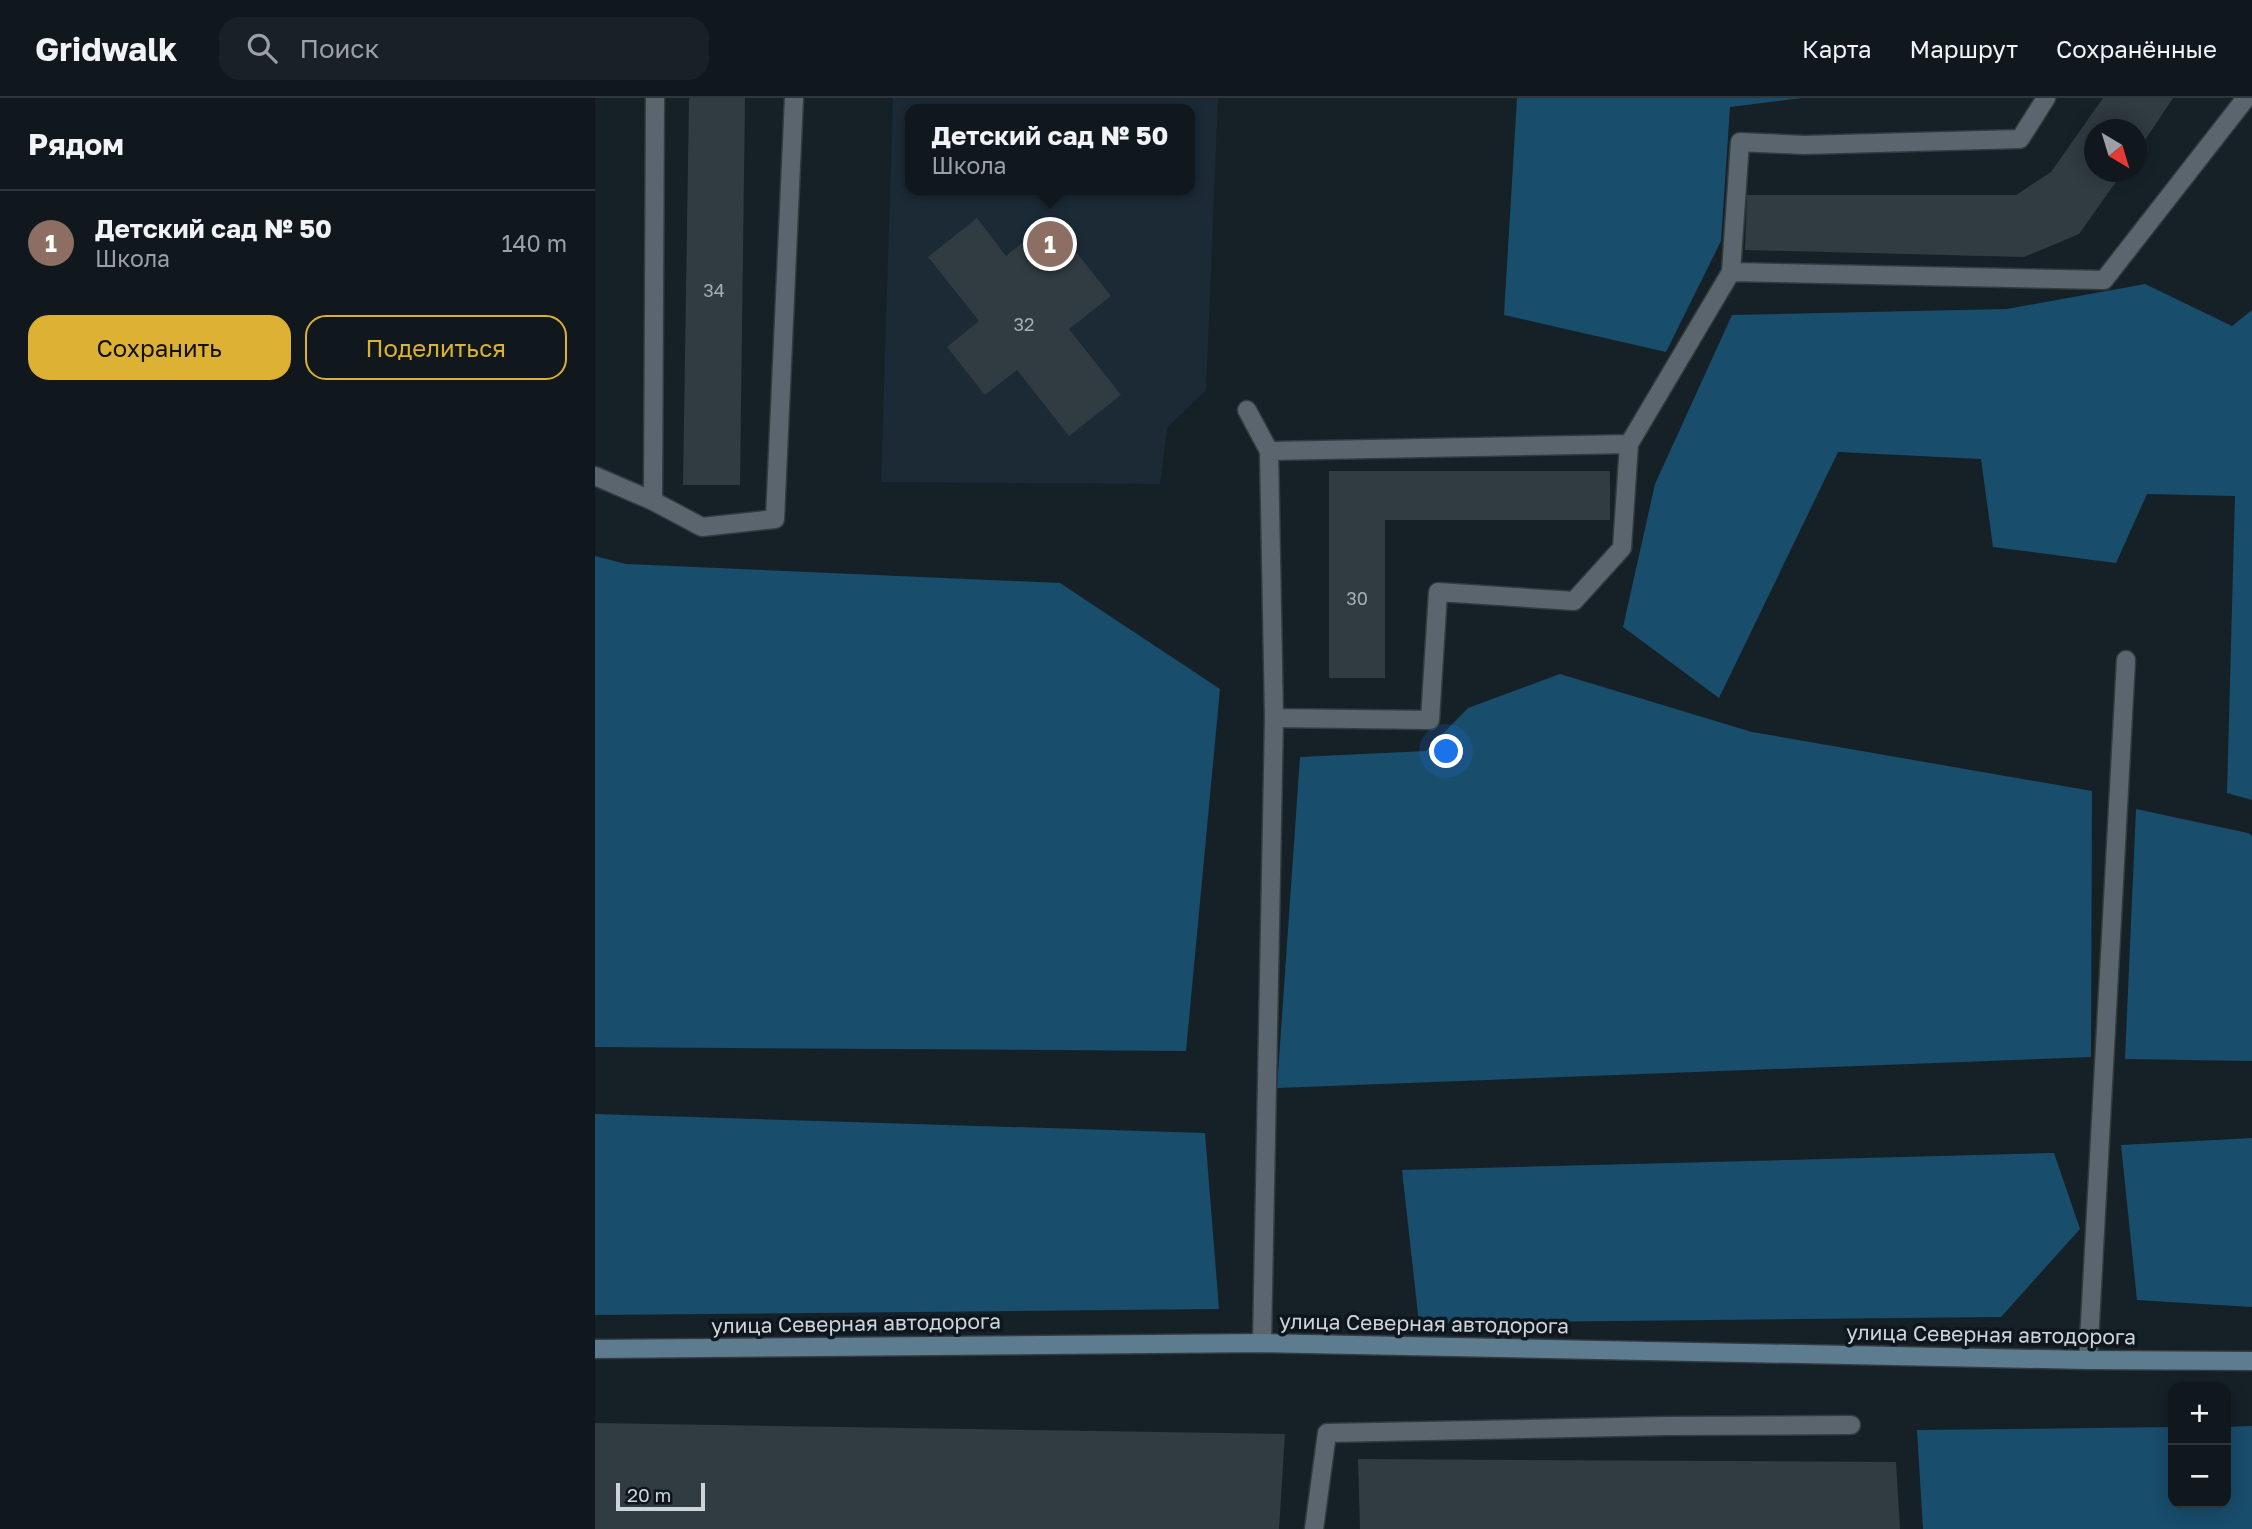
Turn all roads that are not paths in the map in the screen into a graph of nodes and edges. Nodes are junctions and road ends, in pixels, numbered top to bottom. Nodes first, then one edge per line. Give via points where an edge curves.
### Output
1 (655, 98) edge
2 (794, 98) edge
3 (2046, 98) edge
4 (2246, 98) edge
5 (1731, 272) junction
6 (1247, 410) dead end
7 (1629, 444) junction
8 (1269, 451) junction
9 (595, 476) edge
10 (595, 490) edge
11 (653, 501) junction
12 (2126, 660) dead end
13 (1273, 718) junction
14 (1262, 1343) junction
15 (595, 1349) edge
16 (2088, 1360) junction
17 (2252, 1361) edge
18 (1851, 1425) dead end
19 (1314, 1529) edge

1 - 11 street
2 - 11 street via 775,519 702,527
3 - 5 street via 2020,139 1804,145 1739,142
4 - 5 street via 2104,280
5 - 7 street
6 - 8 street
7 - 8 street
7 - 13 street via 1622,548 1574,600 1438,592 1430,720
8 - 13 street
9 - 11 street
10 - 11 street
12 - 16 street
13 - 14 street
14 - 15 main road, улица Северная автодорога
14 - 16 main road, улица Северная автодорога
16 - 17 main road, улица Северная автодорога
18 - 19 street via 1327,1433

